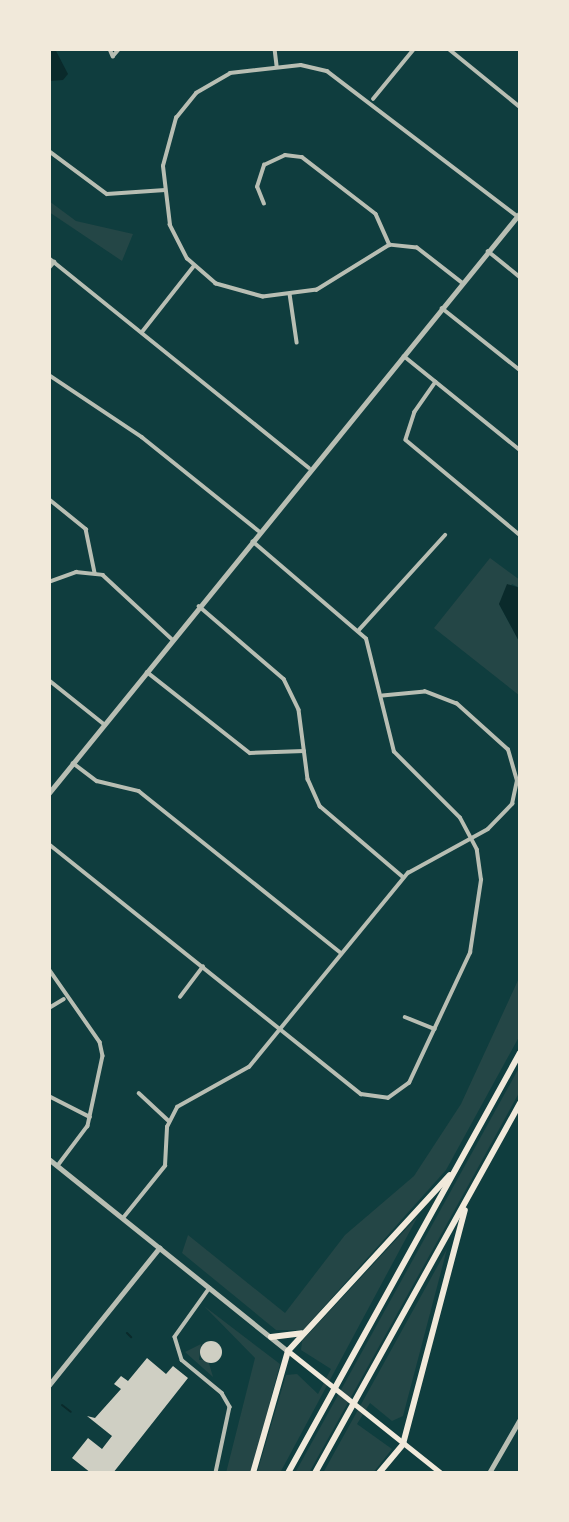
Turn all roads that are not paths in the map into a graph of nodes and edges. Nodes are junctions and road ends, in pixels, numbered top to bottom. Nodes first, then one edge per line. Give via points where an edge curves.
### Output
1 (110, 49) edge
2 (119, 49) edge
3 (275, 49) edge
4 (414, 49) edge
5 (449, 49) edge
6 (277, 66) junction
7 (372, 100) junction
8 (520, 107) edge
9 (49, 151) edge
10 (164, 190) junction
11 (264, 204) dead end
12 (518, 215) edge
13 (390, 245) junction
14 (488, 251) junction
15 (49, 258) edge
16 (54, 262) junction
17 (194, 266) junction
18 (49, 268) edge
19 (520, 277) edge
20 (462, 283) junction
21 (290, 294) junction
22 (442, 308) junction
23 (142, 332) junction
24 (297, 342) dead end
25 (402, 355) junction
26 (520, 370) edge
27 (49, 375) edge
28 (436, 382) junction
29 (520, 450) edge
30 (309, 467) junction
31 (49, 499) edge
32 (259, 531) junction
33 (445, 535) dead end
34 (520, 535) edge
35 (251, 541) junction
36 (95, 573) junction
37 (49, 582) edge
38 (199, 606) junction
39 (359, 630) junction
40 (173, 640) junction
41 (147, 672) junction
42 (49, 680) edge
43 (382, 696) junction
44 (104, 724) junction
45 (304, 751) junction
46 (73, 763) junction
47 (49, 793) edge
48 (471, 838) junction
49 (49, 844) edge
50 (403, 878) junction
51 (341, 953) junction
52 (203, 967) junction
53 (49, 968) edge
54 (180, 997) dead end
55 (64, 999) junction
56 (49, 1009) edge
57 (405, 1017) dead end
58 (280, 1029) junction
59 (435, 1029) junction
60 (520, 1053) edge
61 (139, 1093) dead end
62 (49, 1096) edge
63 (520, 1103) edge
64 (90, 1117) junction
65 (169, 1121) junction
66 (49, 1159) edge
67 (461, 1163) junction
68 (58, 1166) junction
69 (468, 1198) junction
70 (123, 1218) junction
71 (159, 1248) junction
72 (209, 1288) junction
73 (322, 1316) junction
74 (271, 1337) junction
75 (288, 1351) junction
76 (49, 1385) edge
77 (520, 1419) edge
78 (403, 1444) junction
79 (216, 1473) edge
80 (253, 1473) edge
81 (288, 1473) edge
82 (315, 1473) edge
83 (379, 1473) edge
84 (441, 1473) edge
85 (489, 1473) edge

1 - 2 street via 113,56
3 - 6 street
4 - 7 street
5 - 8 street
6 - 7 street via 327,71
6 - 10 street via 230,73 185,105 168,136
7 - 12 street
9 - 10 street via 107,194
10 - 17 street via 174,237
11 - 13 street via 257,187 264,165 276,156 302,157 376,214
12 - 14 street
13 - 20 street via 417,248
13 - 21 street via 339,282
14 - 19 street
14 - 20 street
15 - 16 street
16 - 18 street
16 - 23 street
17 - 21 street via 234,292
17 - 23 street
20 - 22 street
21 - 24 street
22 - 25 street
22 - 26 street
23 - 30 street
25 - 28 street
25 - 30 street
27 - 32 street via 142,437
28 - 29 street
28 - 34 street via 415,412 406,440
30 - 32 street
31 - 36 street via 86,529
32 - 35 street
33 - 39 street
35 - 38 street
35 - 39 street
36 - 37 street
36 - 40 street via 116,583
38 - 40 street
38 - 45 street via 284,679 299,710
39 - 43 street via 373,652
40 - 41 street
41 - 44 street
41 - 45 street via 250,753
42 - 44 street
43 - 48 street via 394,752
43 - 48 street via 441,694 494,735 513,760 516,793 503,817
44 - 46 street
45 - 50 street via 320,806
46 - 47 street
46 - 51 street via 97,781 139,791
48 - 50 street
48 - 59 street via 481,873 474,939
49 - 52 street
50 - 51 street
51 - 58 street
52 - 54 street
52 - 58 street
53 - 55 street
55 - 56 street
55 - 64 street via 102,1049
57 - 59 street
58 - 59 street via 356,1090 379,1099 410,1083
58 - 65 street via 249,1067 182,1103
60 - 67 highway
61 - 65 street
62 - 64 street
63 - 69 highway
64 - 68 street
65 - 70 street via 165,1166
66 - 68 street
67 - 73 highway
67 - 81 highway
68 - 70 street
69 - 78 highway
69 - 82 highway
70 - 71 street
71 - 72 street
71 - 76 street
72 - 74 street
72 - 79 street via 175,1337 181,1360 222,1393 230,1407
73 - 74 highway via 296,1338
73 - 75 highway
74 - 75 street
75 - 78 main road
75 - 80 highway
77 - 85 street
78 - 83 highway
78 - 84 main road

